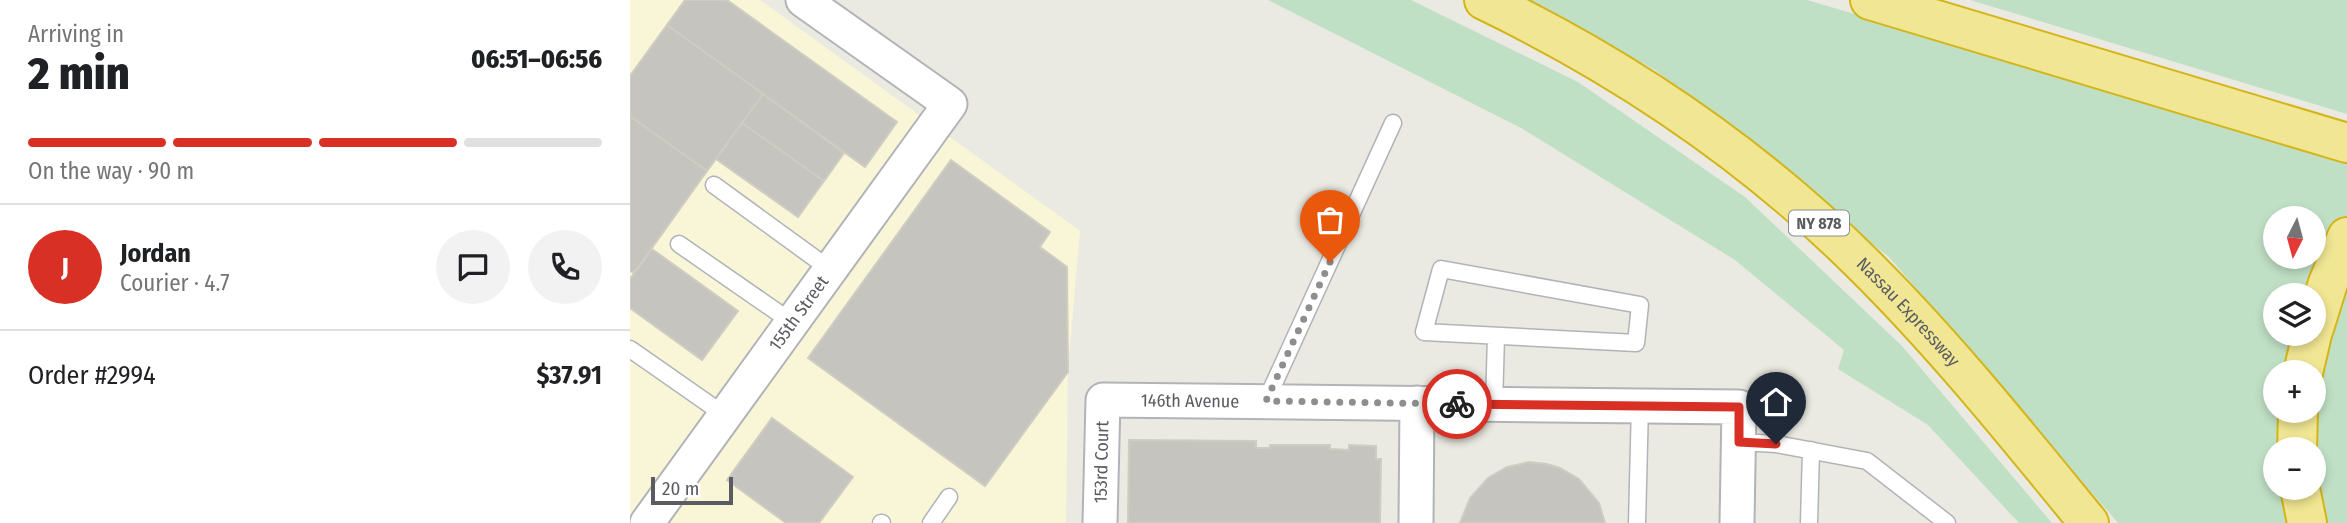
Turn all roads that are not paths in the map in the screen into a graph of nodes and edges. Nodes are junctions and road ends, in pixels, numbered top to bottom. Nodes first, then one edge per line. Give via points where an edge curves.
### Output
1 (803, 0) edge
2 (1484, 0) edge
3 (1870, 0) edge
4 (1393, 123) dead end
5 (2347, 143) edge
6 (714, 185) dead end
7 (2347, 237) edge
8 (679, 244) dead end
9 (831, 270) junction
10 (2326, 292) edge
11 (793, 323) junction
12 (1496, 336) junction
13 (630, 349) edge
14 (1103, 400) joint
15 (1266, 401) junction
16 (1417, 403) junction
17 (1494, 404) junction
18 (1640, 405) junction
19 (726, 415) junction
20 (1739, 442) junction
21 (1811, 450) junction
22 (948, 497) dead end
23 (2302, 500) edge
24 (647, 523) edge
25 (931, 523) edge
26 (1100, 523) edge
27 (1416, 523) edge
28 (1637, 523) edge
29 (1737, 523) edge
30 (1808, 523) edge
31 (1947, 523) edge
32 (2089, 523) edge
33 (2307, 523) edge

1 - 9 street, 155th Street via 950,104
2 - 32 highway, Nassau Expressway / NY 878 via 1581,50 1666,104 1786,194 1929,332
3 - 5 highway
4 - 15 lane
6 - 9 lane
7 - 10 highway
8 - 11 lane
9 - 11 street, 155th Street
11 - 19 street, 155th Street
12 - 12 lane via 1636,343 1640,305 1441,269 1424,332
12 - 17 lane
13 - 19 lane
14 - 15 street, 146th Avenue
14 - 26 street, 153rd Court
15 - 16 street, 146th Avenue
16 - 17 street, 146th Avenue
16 - 27 street
17 - 18 street, 146th Avenue
18 - 20 street, 146th Avenue via 1739,407
18 - 28 lane
19 - 24 street, 155th Street
20 - 21 lane
20 - 29 street
21 - 30 lane
21 - 31 lane via 1867,461
22 - 25 lane
23 - 33 highway

